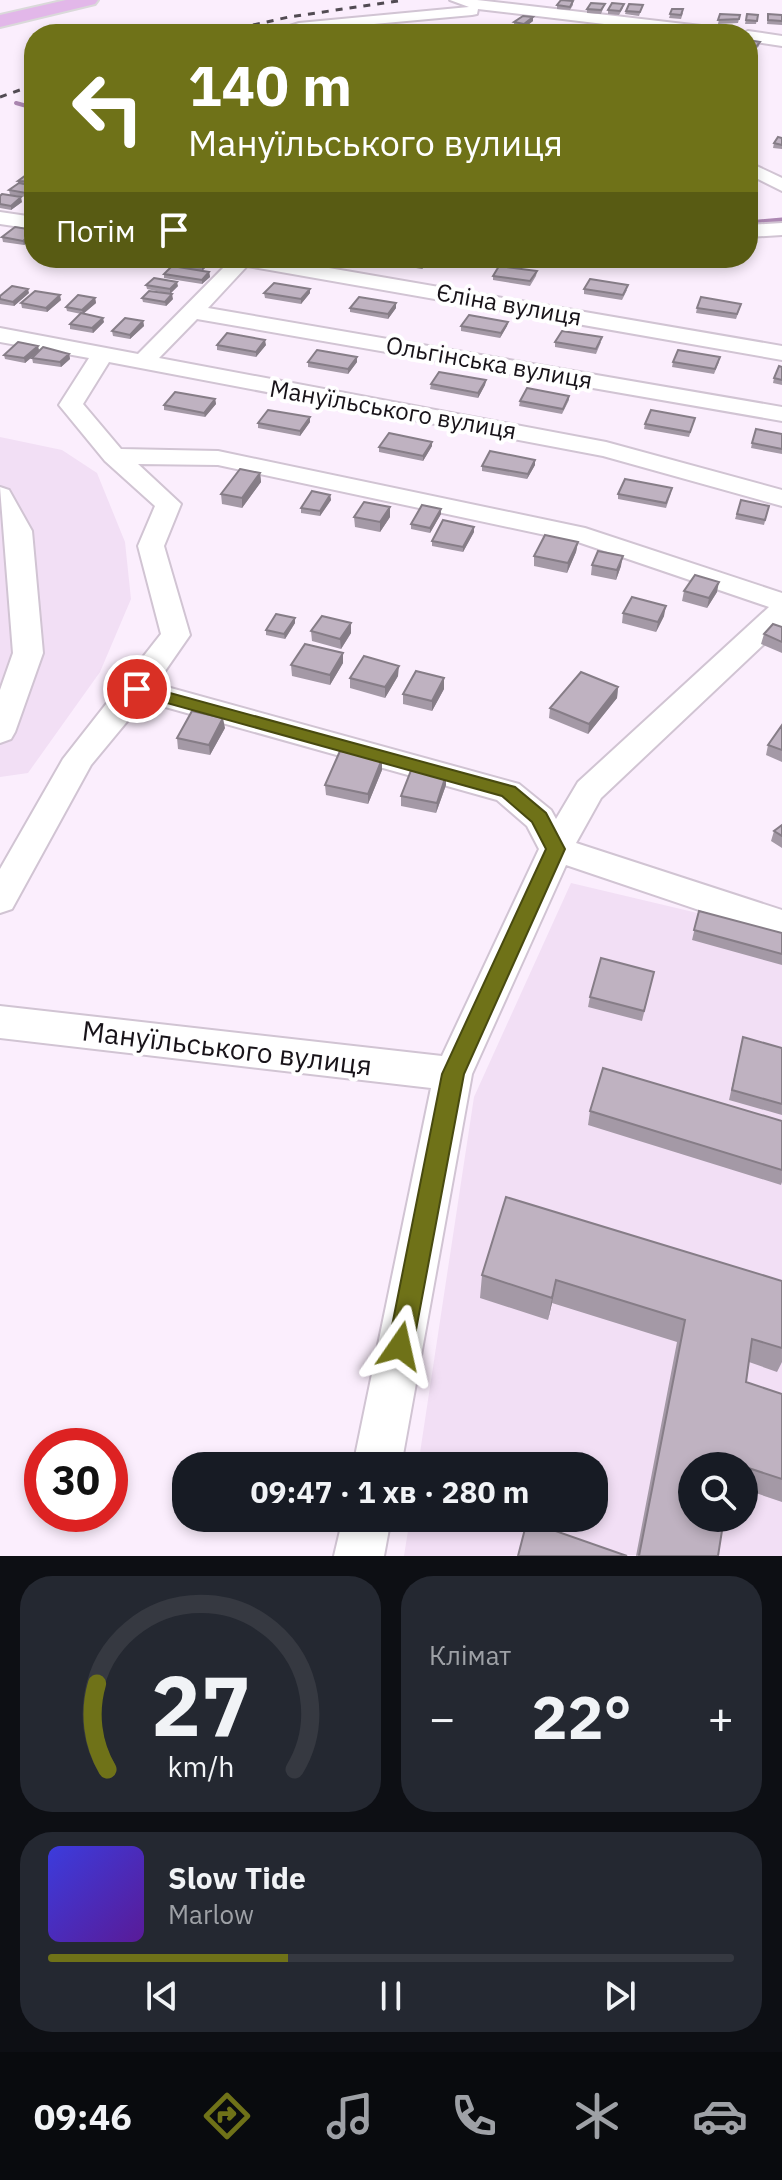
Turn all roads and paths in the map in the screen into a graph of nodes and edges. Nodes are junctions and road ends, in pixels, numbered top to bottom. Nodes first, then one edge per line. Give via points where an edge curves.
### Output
1 (89, 0) edge
2 (550, 0) edge
3 (463, 4) edge
4 (489, 7) junction
5 (0, 21) edge
6 (320, 24) edge
7 (495, 24) edge
8 (639, 24) edge
9 (758, 37) edge
10 (782, 41) edge
11 (758, 172) edge
12 (782, 185) edge
13 (782, 229) edge
14 (758, 230) edge
15 (232, 268) edge
16 (298, 268) edge
17 (195, 312) junction
18 (0, 335) edge
19 (782, 353) edge
20 (102, 355) junction
21 (141, 364) junction
22 (782, 414) edge
23 (114, 456) junction
24 (0, 495) edge
25 (782, 498) edge
26 (782, 602) edge
27 (782, 611) edge
28 (137, 689) junction
29 (0, 732) edge
30 (556, 849) junction
31 (0, 900) edge
32 (782, 924) edge
33 (0, 1022) edge
34 (453, 1074) junction
35 (380, 1452) edge
36 (364, 1532) edge
37 (359, 1556) edge

1 - 5 main road
2 - 4 street
3 - 4 street
3 - 6 street
3 - 7 street
4 - 8 street
9 - 10 street
11 - 12 street
13 - 14 street
15 - 17 street
16 - 19 street, Єліна вулиця
17 - 21 street
17 - 22 street, Ольгінська вулиця
18 - 20 street, Мануїльського вулиця
20 - 21 street, Мануїльського вулиця
20 - 23 street via 71,405
21 - 25 street, Мануїльського вулиця via 606,449
23 - 26 street via 218,458 570,532
23 - 28 street via 168,504 151,546 176,635
24 - 29 street via 19,531 28,653
27 - 30 street via 589,790
28 - 30 street via 508,792 539,818
28 - 31 street via 79,759
30 - 32 street
30 - 34 street
33 - 34 street, Мануїльського вулиця
34 - 35 street
36 - 37 street

